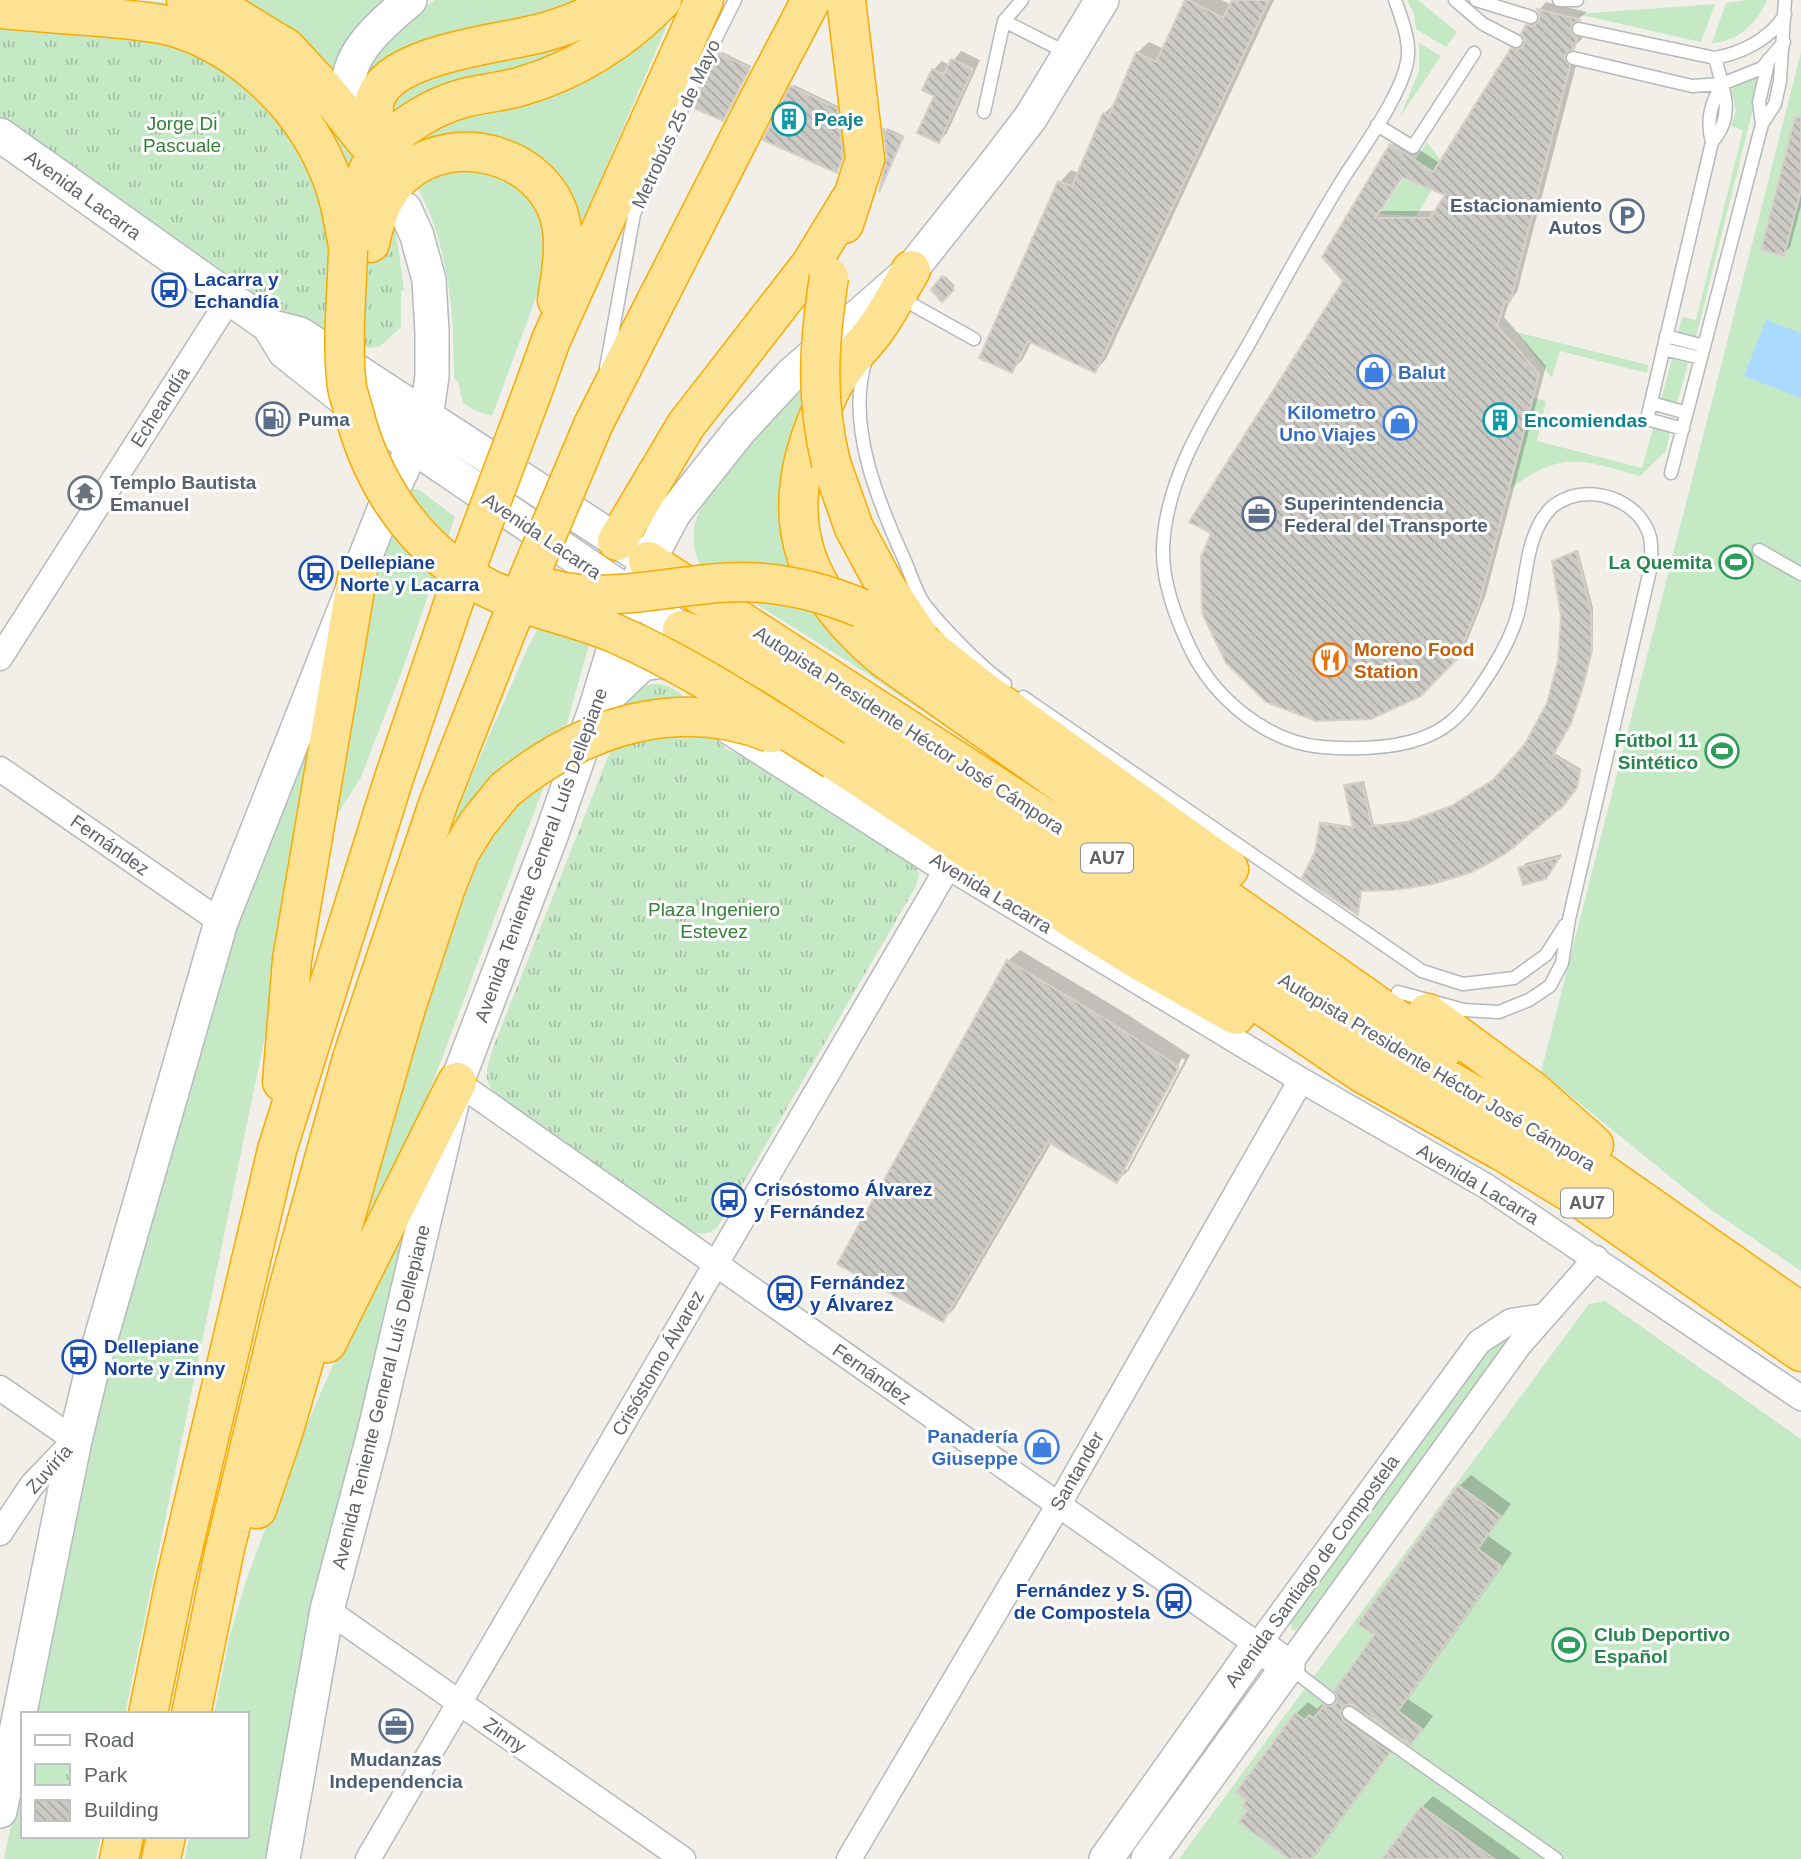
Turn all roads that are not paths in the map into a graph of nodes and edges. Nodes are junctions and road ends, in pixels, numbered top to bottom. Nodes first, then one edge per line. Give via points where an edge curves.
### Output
1 (186, 0) edge
2 (410, 0) edge
3 (620, 0) edge
4 (662, 0) edge
5 (704, 0) edge
6 (735, 0) edge
7 (811, 0) edge
8 (846, 0) edge
9 (1022, 0) edge
10 (1102, 0) edge
11 (1395, 0) edge
12 (1455, 0) edge
13 (1476, 0) edge
14 (1559, 0) edge
15 (1577, 0) edge
16 (1785, 0) edge
17 (0, 9) edge
18 (1786, 15) junction
19 (1531, 17) dead end
20 (1003, 21) junction
21 (1579, 29) dead end
22 (1516, 41) dead end
23 (1784, 41) junction
24 (1474, 53) dead end
25 (1070, 55) junction
26 (1573, 58) dead end
27 (1715, 58) junction
28 (1769, 59) junction
29 (1722, 84) junction
30 (984, 112) dead end
31 (1762, 124) junction
32 (1377, 125) junction
33 (0, 135) edge
34 (369, 138) junction
35 (850, 200) junction
36 (405, 209) dead end
37 (355, 247) junction
38 (903, 283) junction
39 (230, 298) junction
40 (269, 326) junction
41 (877, 328) junction
42 (974, 339) dead end
43 (551, 340) junction
44 (1665, 342) junction
45 (1703, 352) junction
46 (1651, 403) junction
47 (1687, 413) junction
48 (426, 418) junction
49 (595, 420) junction
50 (1683, 429) junction
51 (412, 448) junction
52 (1671, 473) dead end
53 (1759, 550) dead end
54 (633, 551) junction
55 (1801, 574) edge
56 (357, 578) junction
57 (630, 596) junction
58 (914, 638) junction
59 (673, 646) junction
60 (0, 658) edge
61 (596, 707) junction
62 (834, 760) junction
63 (0, 769) edge
64 (948, 867) junction
65 (1569, 919) junction
66 (221, 922) junction
67 (1398, 992) junction
68 (1362, 1073) junction
69 (1301, 1080) junction
70 (457, 1082) junction
71 (1568, 1149) junction
72 (277, 1150) junction
73 (1710, 1249) junction
74 (1596, 1258) junction
75 (715, 1264) junction
76 (1801, 1312) edge
77 (1544, 1316) junction
78 (1801, 1352) edge
79 (0, 1388) edge
80 (1801, 1398) edge
81 (285, 1430) junction
82 (75, 1440) junction
83 (1059, 1504) junction
84 (0, 1533) edge
85 (327, 1611) junction
86 (210, 1624) junction
87 (1258, 1645) junction
88 (1288, 1666) junction
89 (1329, 1698) dead end
90 (460, 1704) junction
91 (148, 1712) edge
92 (191, 1712) edge
93 (1349, 1713) dead end
94 (0, 1811) edge
95 (124, 1838) edge
96 (166, 1838) edge
97 (119, 1859) edge
98 (161, 1859) edge
99 (283, 1859) edge
100 (368, 1859) edge
101 (683, 1859) edge
102 (849, 1859) edge
103 (1106, 1859) edge
104 (1148, 1859) edge
105 (1556, 1859) edge

1 - 34 highway via 227,12 286,48
2 - 34 street via 362,47 350,74 349,89
3 - 34 highway via 574,22 458,49 410,68 377,93
4 - 37 highway via 617,39 566,69 523,86 442,106 400,132 379,152 361,187
5 - 43 highway
6 - 49 lane, Metrobús 25 de Mayo via 634,214
7 - 49 highway
8 - 35 highway via 865,159
9 - 20 lane
10 - 25 street, Avenida Teniente General Luís Dellepiane
11 - 32 lane via 1409,56 1394,98
12 - 22 lane via 1483,24
13 - 19 lane
14 - 15 lane
16 - 18 lane
17 - 37 highway via 170,26 236,58 272,87 299,118 328,169
18 - 23 lane
18 - 27 lane via 1762,39
20 - 25 lane
20 - 30 lane
21 - 27 lane
23 - 28 lane
23 - 31 lane via 1775,104
24 - 32 lane via 1413,147
25 - 38 street, Avenida Teniente General Luís Dellepiane via 1031,117
26 - 29 lane via 1692,86
27 - 29 lane
28 - 29 lane via 1762,68
28 - 31 lane via 1759,102
29 - 44 lane via 1726,112 1722,131 1712,142
31 - 45 lane
32 - 65 lane via 1322,213 1185,457 1163,549 1170,596 1202,673 1261,726 1302,745 1384,747 1419,739 1450,723 1476,694 1502,653 1517,616 1537,525 1554,503 1583,493 1606,495 1630,509 1650,538 1651,566
33 - 39 street, Avenida Lacarra
35 - 54 highway via 811,264 686,425
35 - 58 highway, bridge via 821,329 819,392 824,431 854,528
36 - 48 street via 429,280 432,376
37 - 43 highway via 407,171 447,153 499,156 544,186 559,215 563,244
37 - 58 highway, bridge via 369,381 388,456 417,502 464,550 487,564 562,592 600,594 740,582 824,592
37 - 62 highway, bridge via 346,379 373,467 400,515 422,541 478,583 504,596 602,629 682,666
38 - 41 highway
38 - 42 lane
38 - 54 street, Avenida Teniente General Luís Dellepiane via 792,374 674,513
39 - 40 street, Avenida Lacarra
39 - 60 street, Echeandía
40 - 48 street, Avenida Lacarra via 300,334
40 - 51 street, Avenida Lacarra via 285,352
41 - 65 lane via 863,371 860,418 868,468 882,512 923,603 999,680 1422,971 1463,984 1514,978 1546,955
41 - 71 highway via 828,394 809,441 798,494 801,537 810,568 841,618 884,658 1499,1091
43 - 72 highway, bridge via 393,781
44 - 45 lane
44 - 46 lane
45 - 47 lane
46 - 47 lane
46 - 50 lane via 1647,419
47 - 50 lane
48 - 51 street
48 - 54 street, Avenida Lacarra
49 - 86 highway, bridge via 438,804 352,1058 288,1289
50 - 52 lane
51 - 56 street
51 - 57 street, Avenida Lacarra
53 - 55 lane
54 - 57 street, Avenida Teniente General Luís Dellepiane
54 - 71 highway, Autopista Presidente Héctor José Cámpora / AU7 via 1099,853 1328,1011
56 - 66 street
56 - 72 highway via 292,960
57 - 59 street, Avenida Lacarra
57 - 61 street, Avenida Teniente General Luís Dellepiane
58 - 67 highway
59 - 61 street via 633,670
59 - 64 street, Avenida Lacarra via 710,708 734,731
59 - 68 highway, Autopista Presidente Héctor José Cámpora / AU7 via 732,652 778,677
61 - 70 street, Avenida Teniente General Luís Dellepiane
62 - 68 highway via 1142,962 1298,1049
62 - 81 highway, bridge via 767,732 678,718 602,731 530,769 505,790 460,852 445,890 405,1011
63 - 66 street, Fernández
64 - 69 street, Avenida Lacarra
64 - 75 street, Crisóstomo Álvarez
65 - 67 lane via 1562,963 1550,986 1529,1000 1499,1012 1464,1010
66 - 82 street
67 - 73 highway via 1533,1091
68 - 78 highway, Autopista Presidente Héctor José Cámpora / AU7 via 1581,1199
69 - 74 street, Avenida Lacarra via 1486,1186
69 - 83 street, Santander
70 - 75 street, Fernández
70 - 81 highway
70 - 85 street, Avenida Teniente General Luís Dellepiane
71 - 73 highway, Autopista Presidente Héctor José Cámpora / AU7
72 - 91 highway
73 - 76 highway, Autopista Presidente Héctor José Cámpora / AU7
74 - 77 street, Avenida Santiago de Compostela
74 - 80 street, Avenida Lacarra
75 - 83 street, Fernández
75 - 90 street, Crisóstomo Álvarez
77 - 87 street, Avenida Santiago de Compostela via 1511,1321 1479,1342
77 - 88 street, Avenida Santiago de Compostela
79 - 82 street
81 - 86 highway
82 - 84 street, Zuviría via 32,1485
82 - 94 street
83 - 87 street, Fernández
83 - 102 street, Santander
85 - 90 street, Zinny
85 - 99 street, Avenida Teniente General Luís Dellepiane
86 - 92 highway
87 - 88 street, Fernández
87 - 103 street, Avenida Santiago de Compostela
88 - 89 lane
88 - 104 street, Avenida Santiago de Compostela
90 - 100 street, Crisóstomo Álvarez
90 - 101 street, Zinny
93 - 105 lane
95 - 97 highway
96 - 98 highway

